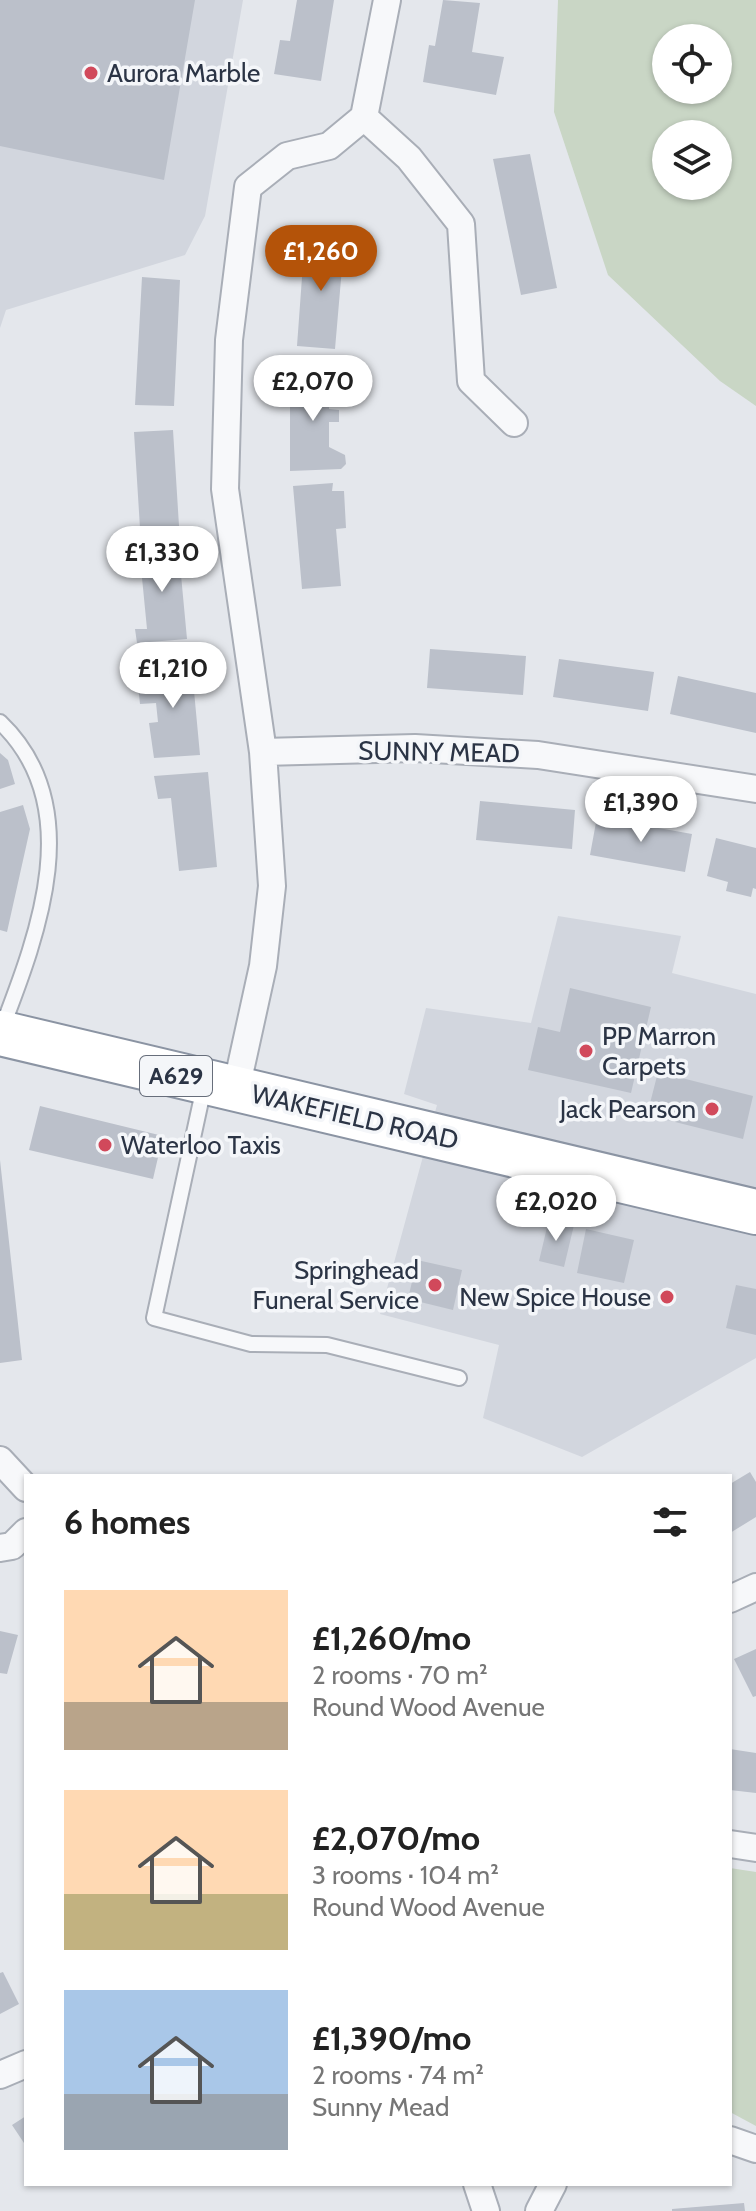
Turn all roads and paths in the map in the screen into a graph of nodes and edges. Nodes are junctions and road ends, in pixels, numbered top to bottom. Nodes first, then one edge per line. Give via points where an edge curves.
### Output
1 (387, 0) edge
2 (364, 117) junction
3 (514, 423) dead end
4 (0, 722) edge
5 (263, 752) junction
6 (756, 789) edge
7 (0, 1032) edge
8 (220, 1086) junction
9 (756, 1212) edge
10 (459, 1378) dead end
11 (0, 1460) edge
12 (24, 1486) edge
13 (24, 1534) edge
14 (0, 1548) edge
15 (756, 1587) edge
16 (732, 1598) edge
17 (732, 1844) edge
18 (756, 1848) edge
19 (24, 2065) edge
20 (0, 2075) edge
21 (732, 2141) edge
22 (756, 2149) edge
23 (478, 2186) edge
24 (552, 2186) edge
25 (486, 2211) edge
26 (539, 2211) edge

1 - 2 street
2 - 3 street via 409,158 461,224 471,381
2 - 5 street via 329,146 287,156 248,187 229,340 225,489
4 - 7 lane via 39,775 50,827 46,892
5 - 6 street, SUNNY MEAD via 415,748 538,755
5 - 8 street via 272,886 263,966
7 - 8 highway, WAKEFIELD ROAD / A629
8 - 9 highway, WAKEFIELD ROAD / A629
8 - 10 lane via 154,1318 251,1344 327,1345
11 - 12 street
13 - 14 street via 12,1546
15 - 16 street
17 - 18 street
19 - 20 street
21 - 22 street
23 - 25 street
24 - 26 street

